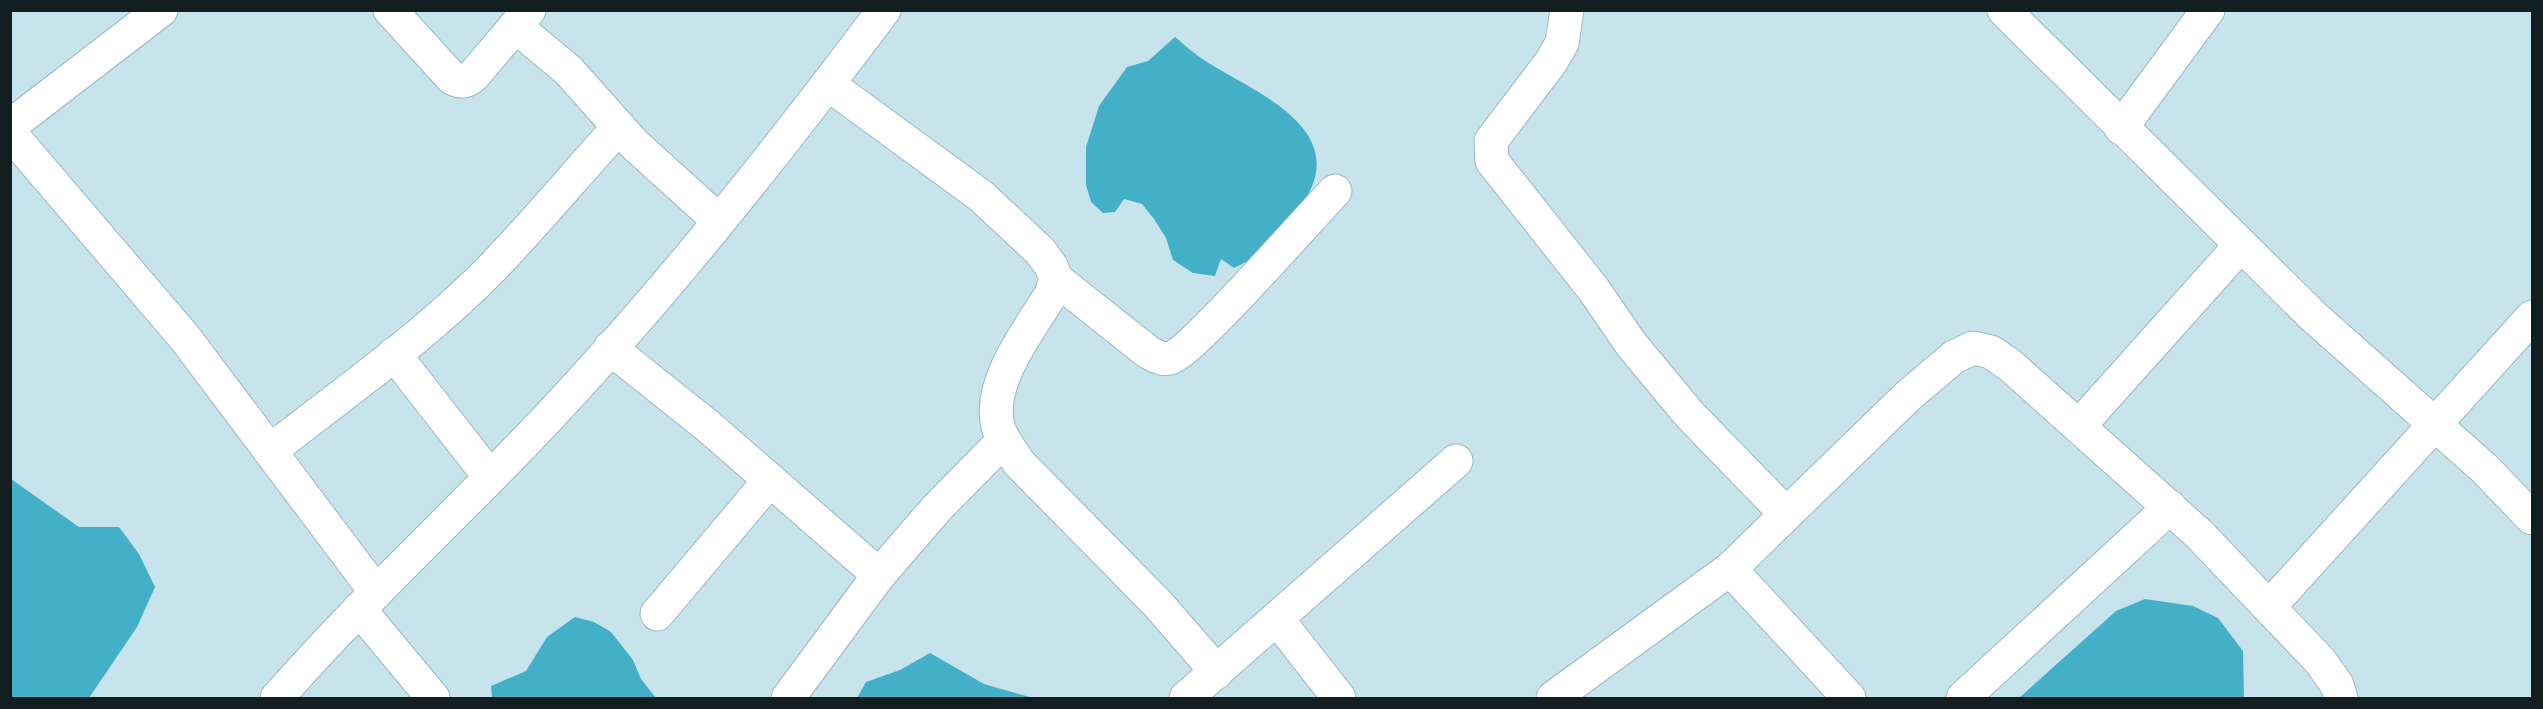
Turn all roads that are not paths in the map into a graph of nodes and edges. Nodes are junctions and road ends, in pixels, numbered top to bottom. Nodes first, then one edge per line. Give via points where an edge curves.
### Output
1 (390, 10) edge
2 (884, 10) edge
3 (1567, 10) edge
4 (2004, 10) edge
5 (2208, 10) edge
6 (143, 15) edge
7 (522, 18) edge
8 (828, 84) junction
9 (10, 126) edge
10 (619, 127) junction
11 (2121, 128) junction
12 (10, 133) edge
13 (1335, 190) dead end
14 (718, 220) junction
15 (2241, 245) junction
16 (1056, 279) junction
17 (2532, 317) edge
18 (610, 348) junction
19 (394, 354) junction
20 (2436, 425) junction
21 (2079, 426) junction
22 (1004, 440) junction
23 (270, 451) junction
24 (1456, 461) dead end
25 (490, 477) junction
26 (770, 480) junction
27 (2170, 507) junction
28 (1786, 514) junction
29 (2532, 518) edge
30 (1730, 568) junction
31 (879, 575) junction
32 (367, 600) junction
33 (2269, 607) junction
34 (657, 614) dead end
35 (1277, 619) junction
36 (1217, 672) junction
37 (277, 699) edge
38 (434, 699) edge
39 (788, 699) edge
40 (1186, 699) edge
41 (1339, 699) edge
42 (1552, 699) edge
43 (1849, 699) edge
44 (1963, 699) edge
45 (2341, 699) edge

1 - 7 street via 460,82 474,75
2 - 8 street
3 - 28 street via 1562,43 1491,141 1492,161 1689,414
4 - 11 street
5 - 11 street
6 - 9 street
7 - 10 street
8 - 14 street
8 - 16 street via 981,196 1040,251
10 - 14 street
10 - 19 street via 494,266
11 - 15 street
12 - 23 street via 185,338
13 - 16 street via 1199,336 1172,358 1149,352
14 - 18 street
15 - 20 street via 2313,316
15 - 21 street
16 - 22 street via 1003,375 996,400 997,422
17 - 20 street
18 - 25 street
18 - 26 street
19 - 23 street
19 - 25 street
20 - 29 street
20 - 33 street
21 - 27 street
21 - 28 street via 2011,366 1991,352 1973,348 1954,357 1909,394
22 - 31 street
22 - 36 street via 1019,463 1157,603
23 - 32 street
24 - 35 street
25 - 32 street
26 - 31 street
26 - 34 street
27 - 33 street
27 - 44 street
28 - 30 street
30 - 42 street
30 - 43 street
31 - 39 street
32 - 37 street
32 - 38 street
33 - 45 street via 2321,662 2337,685
35 - 36 street
35 - 41 street
36 - 40 street

